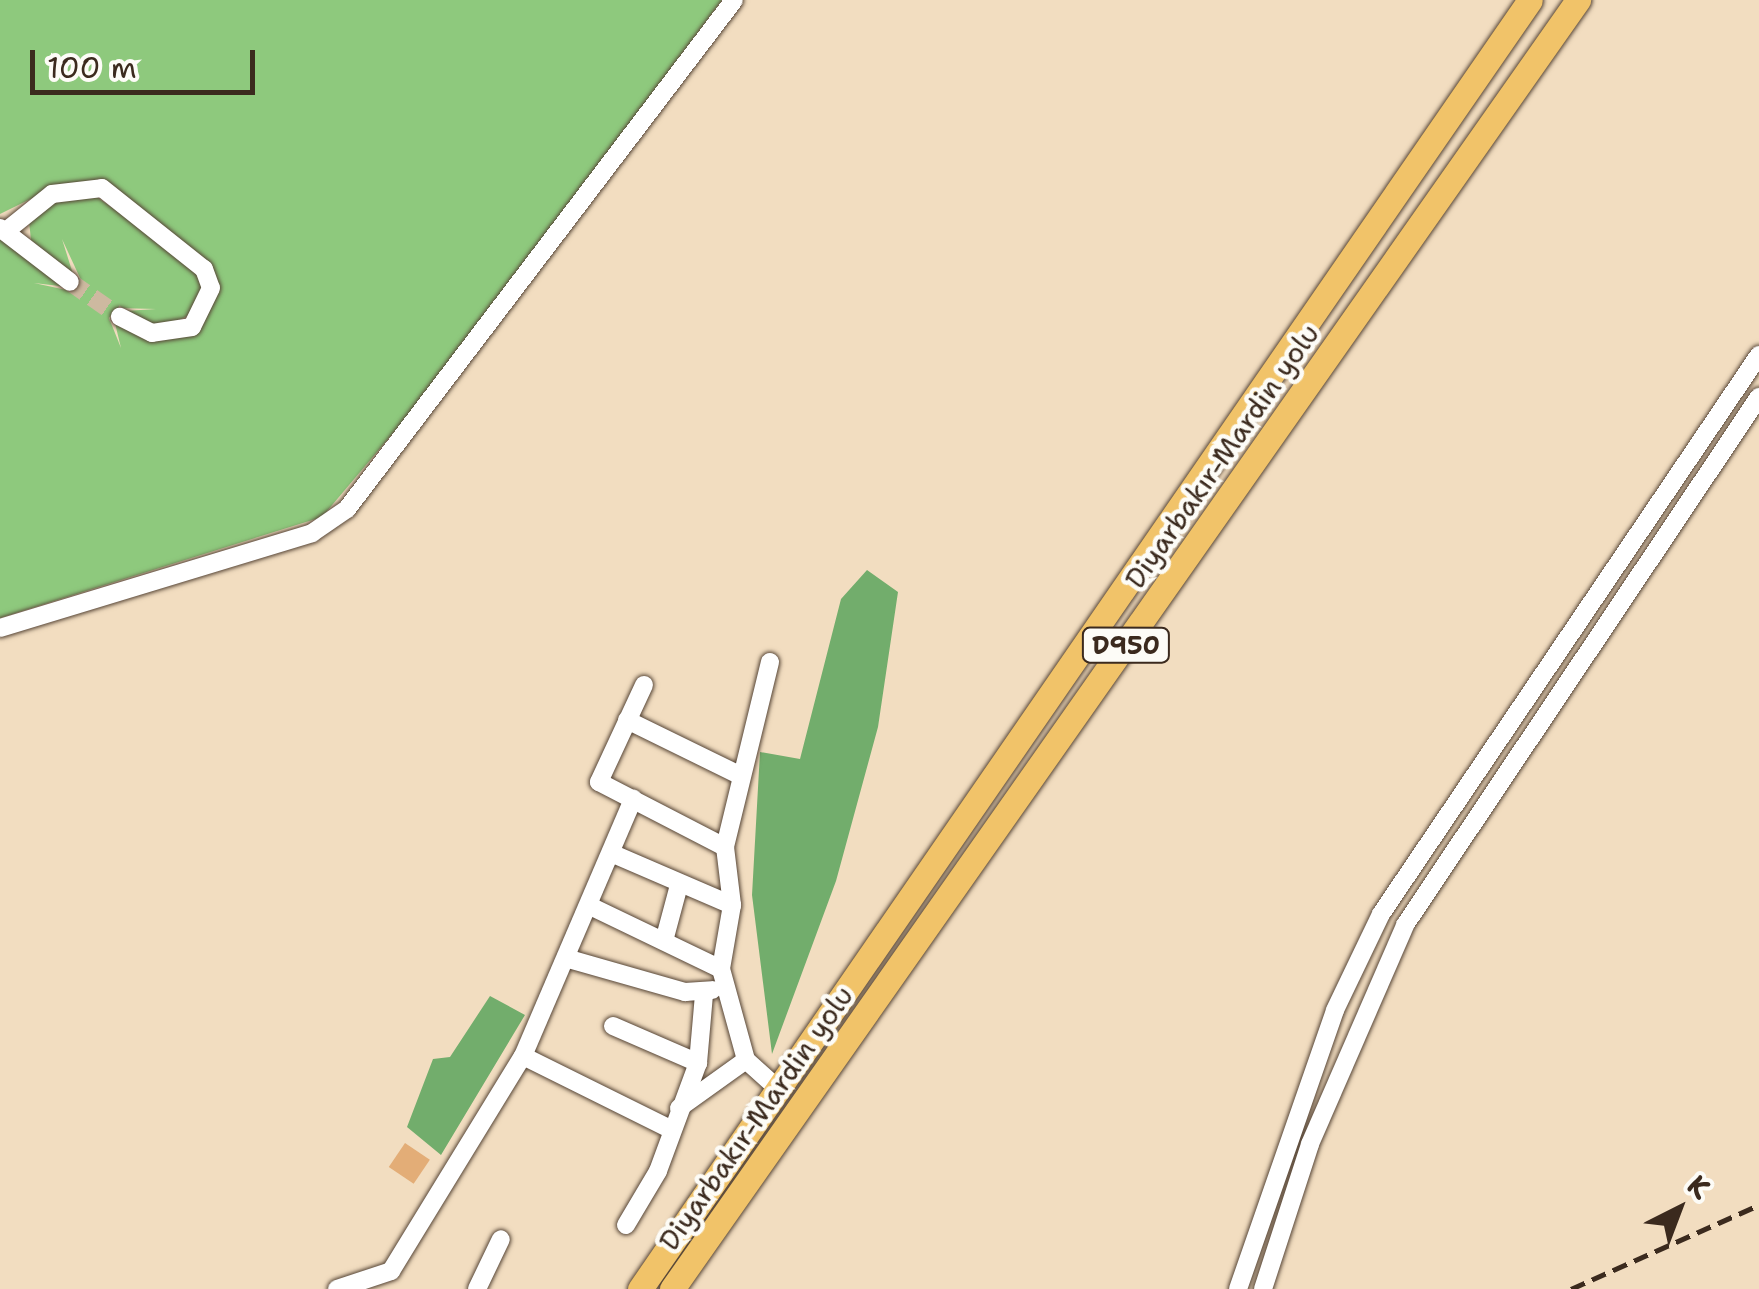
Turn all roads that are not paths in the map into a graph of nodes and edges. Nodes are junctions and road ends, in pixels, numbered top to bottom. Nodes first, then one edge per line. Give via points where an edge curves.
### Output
1 (734, 0) edge
2 (1530, 0) edge
3 (1578, 0) edge
4 (3, 230) edge
5 (70, 282) tunnel mouth
6 (120, 317) tunnel mouth
7 (1759, 355) edge
8 (1759, 397) edge
9 (0, 628) edge
10 (770, 662) dead end
11 (644, 686) dead end
12 (627, 720) junction
13 (737, 774) junction
14 (632, 799) junction
15 (724, 847) junction
16 (611, 853) junction
17 (679, 886) junction
18 (732, 905) junction
19 (590, 906) junction
20 (664, 940) junction
21 (569, 959) junction
22 (721, 976) junction
23 (704, 996) junction
24 (614, 1026) dead end
25 (523, 1056) junction
26 (746, 1060) junction
27 (698, 1063) junction
28 (776, 1088) junction
29 (679, 1108) junction
30 (670, 1130) junction
31 (626, 1224) dead end
32 (502, 1239) dead end
33 (386, 1285) edge
34 (336, 1289) edge
35 (476, 1289) edge
36 (640, 1289) edge
37 (672, 1289) edge
38 (1238, 1289) edge
39 (1263, 1289) edge

1 - 9 street via 347,509 296,539
2 - 28 highway, Diyarbakır-Mardin yolu / D950
3 - 37 highway, Diyarbakır-Mardin yolu / D950
4 - 5 street
4 - 6 street via 52,194 102,188 204,269 211,288 192,327 171,336
7 - 38 street via 1381,914 1335,1010
8 - 39 street via 1405,925 1310,1144
10 - 13 street
11 - 12 street
12 - 13 street
12 - 14 street via 598,782
13 - 15 street
14 - 15 street
14 - 16 street
15 - 18 street
16 - 17 street
16 - 19 street
17 - 18 street
17 - 20 street
18 - 22 street
19 - 20 street
19 - 21 street
20 - 22 street
21 - 23 street
21 - 25 street
22 - 23 street
22 - 26 street
23 - 27 street
24 - 27 street
25 - 30 street
25 - 33 street
26 - 28 street
26 - 29 street
27 - 29 street
28 - 36 highway, Diyarbakır-Mardin yolu / D950
29 - 30 street
30 - 31 street
32 - 35 street
33 - 34 street

